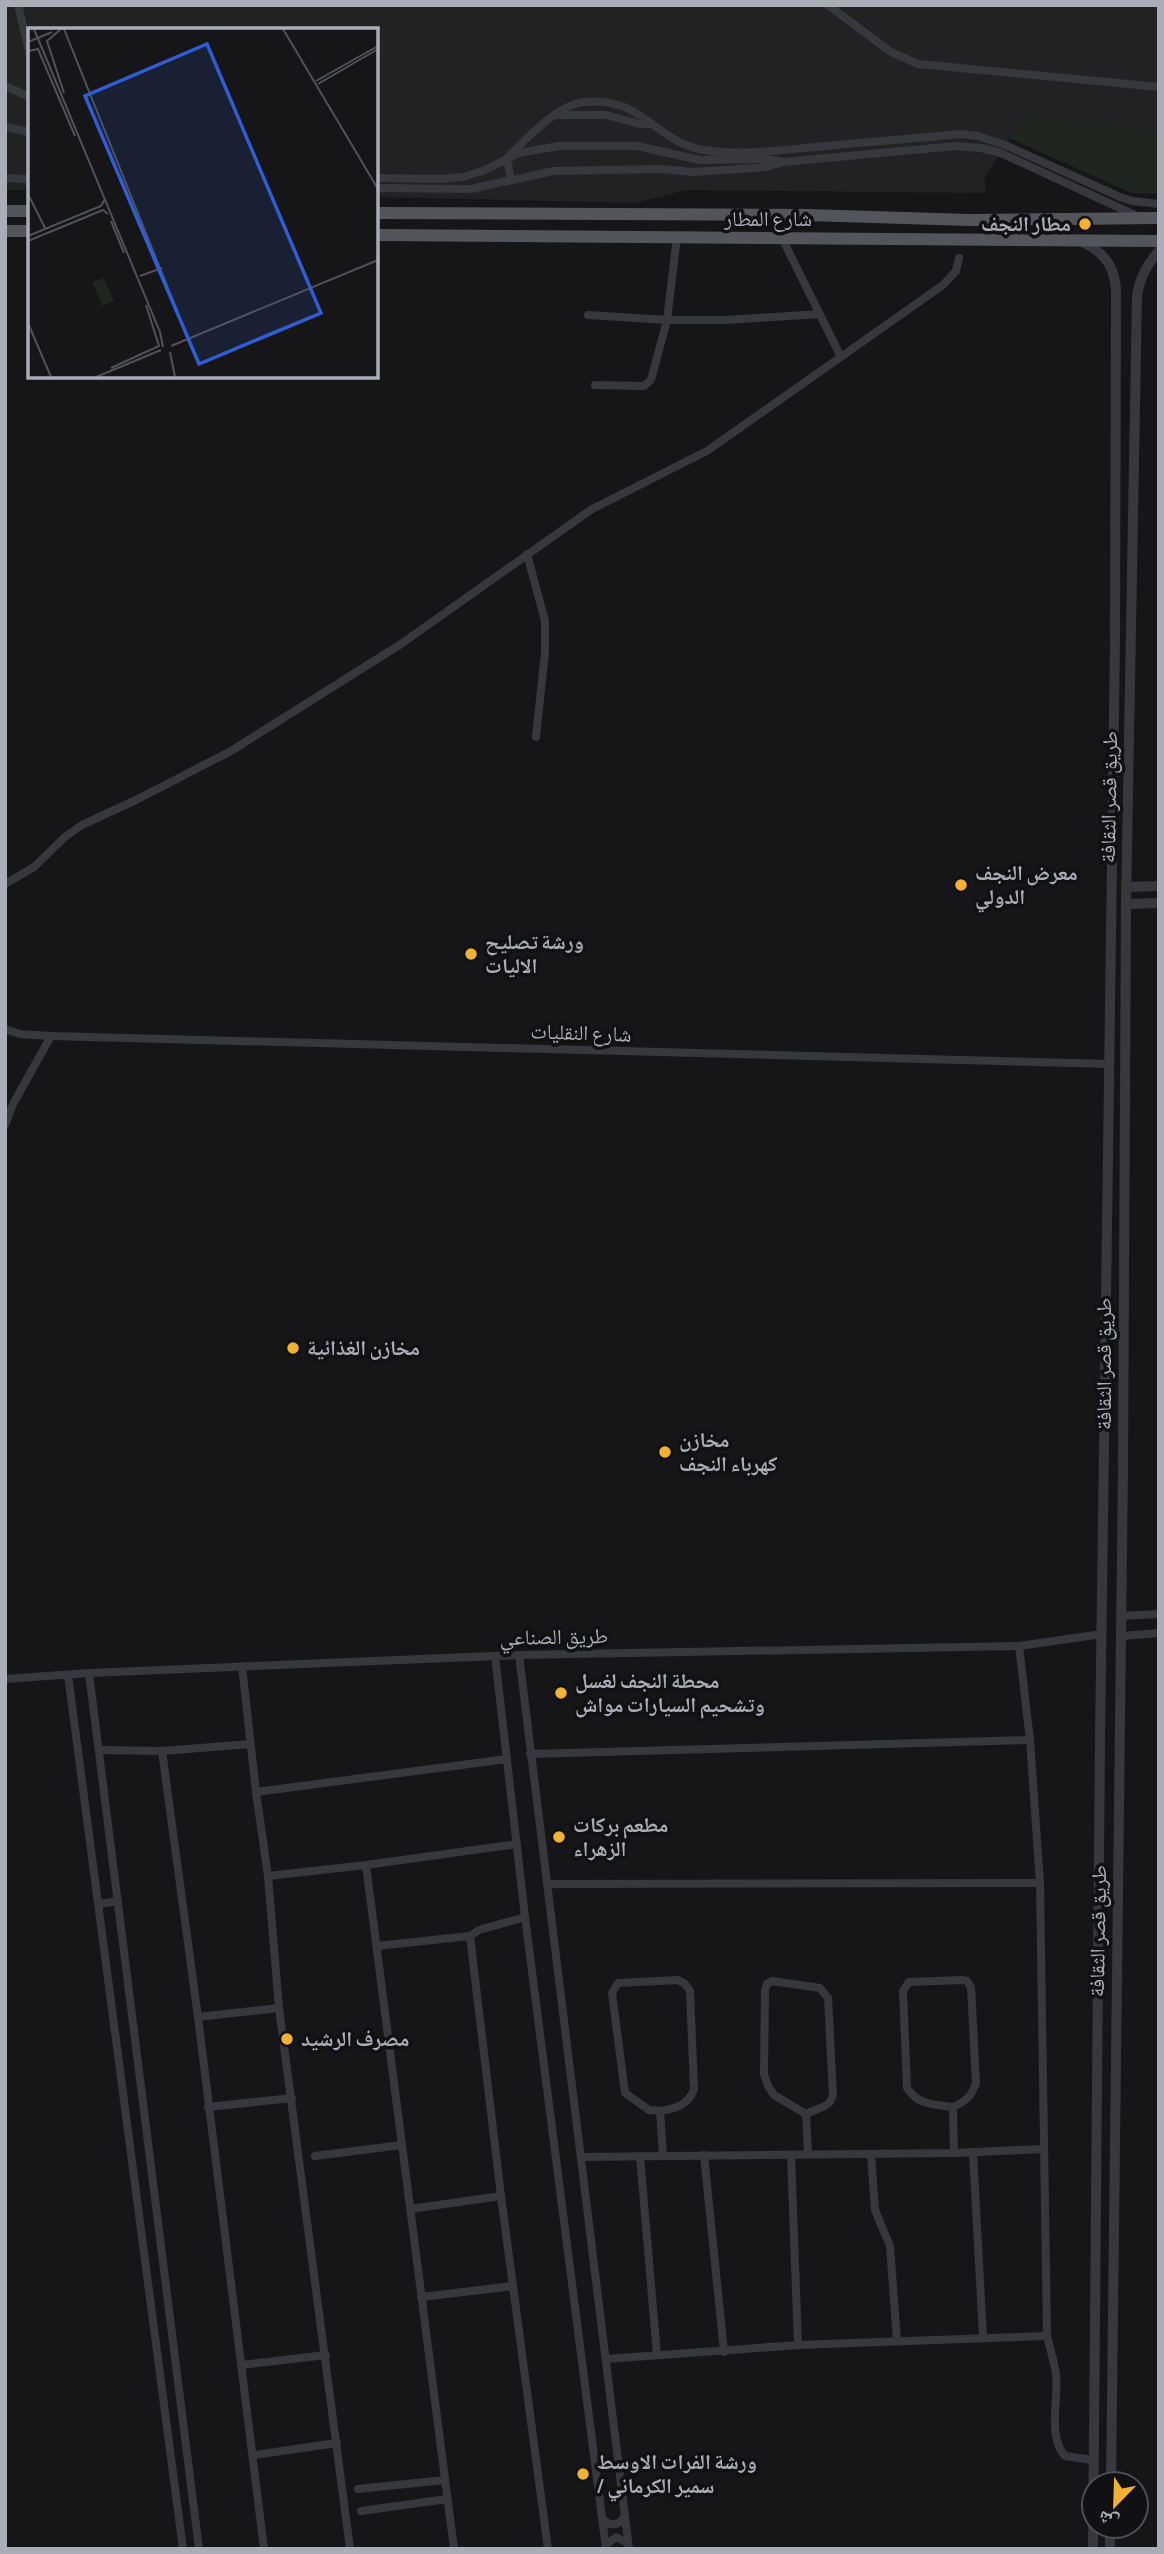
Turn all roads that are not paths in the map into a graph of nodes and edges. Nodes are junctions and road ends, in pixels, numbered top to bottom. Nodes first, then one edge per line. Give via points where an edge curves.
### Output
1 (18, 5) edge
2 (828, 5) edge
3 (28, 47) edge
4 (5, 86) edge
5 (1159, 86) edge
6 (28, 96) edge
7 (5, 127) edge
8 (28, 132) edge
9 (669, 153) junction
10 (507, 158) junction
11 (783, 162) junction
12 (667, 170) junction
13 (5, 178) edge
14 (378, 178) edge
15 (28, 179) edge
16 (511, 180) junction
17 (378, 188) edge
18 (1159, 204) edge
19 (5, 211) edge
20 (28, 211) edge
21 (378, 213) edge
22 (764, 215) junction
23 (807, 215) junction
24 (1143, 218) junction
25 (1159, 218) edge
26 (5, 231) edge
27 (28, 231) edge
28 (378, 235) edge
29 (677, 237) junction
30 (764, 238) junction
31 (782, 238) junction
32 (810, 238) junction
33 (1159, 241) edge
34 (1082, 242) junction
35 (1159, 251) edge
36 (959, 258) dead end
37 (820, 314) junction
38 (588, 315) dead end
39 (667, 320) junction
40 (840, 355) junction
41 (595, 385) dead end
42 (527, 554) junction
43 (536, 737) dead end
44 (5, 884) edge
45 (1159, 886) edge
46 (1126, 887) junction
47 (1159, 903) edge
48 (1126, 904) junction
49 (5, 1030) edge
50 (51, 1036) junction
51 (1110, 1064) junction
52 (5, 1125) edge
53 (1123, 1468) junction
54 (1105, 1469) junction
55 (1159, 1614) edge
56 (1121, 1616) junction
57 (1159, 1633) edge
58 (1102, 1634) junction
59 (1121, 1636) junction
60 (1019, 1646) junction
61 (519, 1655) junction
62 (495, 1656) junction
63 (243, 1666) junction
64 (1101, 1672) junction
65 (1120, 1672) junction
66 (89, 1673) junction
67 (68, 1675) junction
68 (5, 1679) edge
69 (1030, 1741) junction
70 (250, 1744) junction
71 (99, 1750) junction
72 (162, 1751) junction
73 (530, 1755) junction
74 (507, 1759) junction
75 (256, 1792) junction
76 (517, 1844) junction
77 (366, 1865) junction
78 (268, 1876) junction
79 (1040, 1883) junction
80 (548, 1884) junction
81 (118, 1901) junction
82 (99, 1904) junction
83 (525, 1917) junction
84 (470, 1936) junction
85 (377, 1946) junction
86 (279, 2008) junction
87 (198, 2017) junction
88 (292, 2098) junction
89 (208, 2107) junction
90 (953, 2107) junction
91 (660, 2111) junction
92 (806, 2114) junction
93 (402, 2145) junction
94 (1043, 2149) junction
95 (954, 2153) junction
96 (973, 2153) junction
97 (808, 2154) junction
98 (871, 2154) junction
99 (150, 2155) junction
100 (704, 2155) junction
101 (791, 2155) junction
102 (132, 2156) junction
103 (315, 2156) dead end
104 (640, 2156) junction
105 (663, 2156) junction
106 (581, 2157) junction
107 (501, 2196) junction
108 (410, 2209) junction
109 (513, 2286) junction
110 (421, 2297) junction
111 (983, 2336) junction
112 (1047, 2336) junction
113 (897, 2341) junction
114 (798, 2344) junction
115 (724, 2352) junction
116 (326, 2355) junction
117 (657, 2355) junction
118 (606, 2359) junction
119 (242, 2365) junction
120 (337, 2443) junction
121 (254, 2455) junction
122 (1092, 2460) junction
123 (1111, 2470) edge
124 (445, 2480) junction
125 (358, 2489) dead end
126 (447, 2499) junction
127 (361, 2511) dead end
128 (624, 2517) junction
129 (603, 2519) junction
130 (628, 2546) edge
131 (606, 2547) edge
132 (545, 2548) edge
133 (183, 2549) edge
134 (199, 2549) edge
135 (264, 2549) edge
136 (350, 2549) edge
137 (454, 2549) edge
138 (1093, 2549) edge

1 - 3 street
2 - 5 street via 891,52 918,64
4 - 6 street
7 - 8 street
9 - 10 street via 637,146 559,146
9 - 11 street via 700,160
9 - 12 street
10 - 14 street via 455,178
10 - 16 street
10 - 18 street via 537,128 558,115 606,114 651,124 682,143 713,151 768,151 960,134 1005,145 1120,197
11 - 12 street via 742,169
11 - 24 street via 973,146 1000,153
12 - 16 street via 554,171
13 - 15 street
16 - 17 street via 470,189
19 - 20 main road
21 - 22 main road, شارع المطار
22 - 23 main road, شارع المطار
22 - 30 main road via 773,227
23 - 24 main road, شارع المطار via 970,220
23 - 32 main road via 800,226 802,234
24 - 25 main road, شارع المطار
26 - 27 main road
28 - 29 main road, شارع المطار
29 - 30 main road, شارع المطار
29 - 39 street
30 - 31 main road, شارع المطار
31 - 32 main road, شارع المطار
31 - 37 street
32 - 34 main road, شارع المطار
33 - 34 main road, شارع المطار
34 - 51 street, طريق قصر الثقافة via 1102,253 1116,282
35 - 46 street, طريق قصر الثقافة via 1146,266 1137,296
36 - 40 street via 948,281
37 - 39 street
37 - 40 street
38 - 39 street
39 - 41 street via 650,383
40 - 42 street via 706,451 592,509
42 - 43 street via 545,621
42 - 44 street via 401,644 231,751 82,825 34,867
45 - 46 street
46 - 48 street, طريق قصر الثقافة
47 - 48 street
48 - 53 street, طريق قصر الثقافة
49 - 50 street, شارع النقليات
50 - 51 street, شارع النقليات
50 - 52 street
51 - 54 street, طريق قصر الثقافة
53 - 54 street
53 - 56 street, طريق قصر الثقافة
54 - 58 street, طريق قصر الثقافة
55 - 56 street
56 - 59 street, طريق قصر الثقافة
57 - 59 street
58 - 60 street, طريق الصناعي
58 - 64 street, طريق قصر الثقافة
59 - 65 street, طريق قصر الثقافة
60 - 61 street, طريق الصناعي
60 - 69 street
61 - 62 street, طريق الصناعي
61 - 73 street
62 - 63 street, طريق الصناعي
62 - 74 street
63 - 66 street, طريق الصناعي
63 - 70 street
64 - 65 street
64 - 122 street, طريق قصر الثقافة
65 - 123 street, طريق قصر الثقافة
66 - 67 street, طريق الصناعي
66 - 71 street
67 - 68 street, طريق الصناعي
67 - 82 street
69 - 73 street
69 - 79 street
70 - 72 street
70 - 75 street
71 - 72 street
71 - 81 street
72 - 87 street
73 - 80 street
74 - 75 street
74 - 76 street
75 - 78 street
76 - 77 street
76 - 83 street
77 - 78 street
77 - 85 street
78 - 86 street
79 - 80 street
79 - 94 street
80 - 106 street
81 - 82 street
81 - 99 street
82 - 102 street
83 - 84 street
83 - 129 street
84 - 85 street
84 - 107 street
85 - 93 street
86 - 87 street
86 - 88 street
87 - 89 street
88 - 89 street
88 - 116 street
89 - 119 street
90 - 90 street via 972,2095 976,2083 971,1987 962,1980 909,1982 903,1991 907,2088 923,2103
90 - 95 street
91 - 91 street via 686,2102 694,2089 690,1991 678,1980 618,1983 612,1993 625,2093 649,2110
91 - 105 street
92 - 92 street via 825,2106 833,2095 828,1998 820,1988 772,1981 765,1990 764,2074 774,2095
92 - 97 street
93 - 103 street
93 - 108 street
94 - 96 street
94 - 112 street
95 - 96 street
95 - 98 street
96 - 111 street
97 - 98 street
97 - 101 street
98 - 113 street via 875,2210 890,2246
99 - 102 street
99 - 134 street
100 - 101 street
100 - 105 street
100 - 115 street
101 - 114 street
102 - 133 street
104 - 105 street
104 - 106 street
104 - 117 street
106 - 118 street
107 - 108 street
107 - 109 street
108 - 110 street
109 - 110 street
109 - 132 street
110 - 124 street
111 - 112 street
111 - 113 street
112 - 122 street via 1056,2374 1059,2449 1065,2456
113 - 114 street
114 - 115 street
115 - 117 street
116 - 119 street
116 - 120 street
117 - 118 street
118 - 128 street
119 - 121 street
120 - 121 street
120 - 136 street
121 - 135 street
122 - 138 street
124 - 125 street
124 - 126 street
126 - 127 street
126 - 137 street
128 - 129 street via 614,2525
128 - 130 street
129 - 131 street
130 - 131 street via 617,2537

